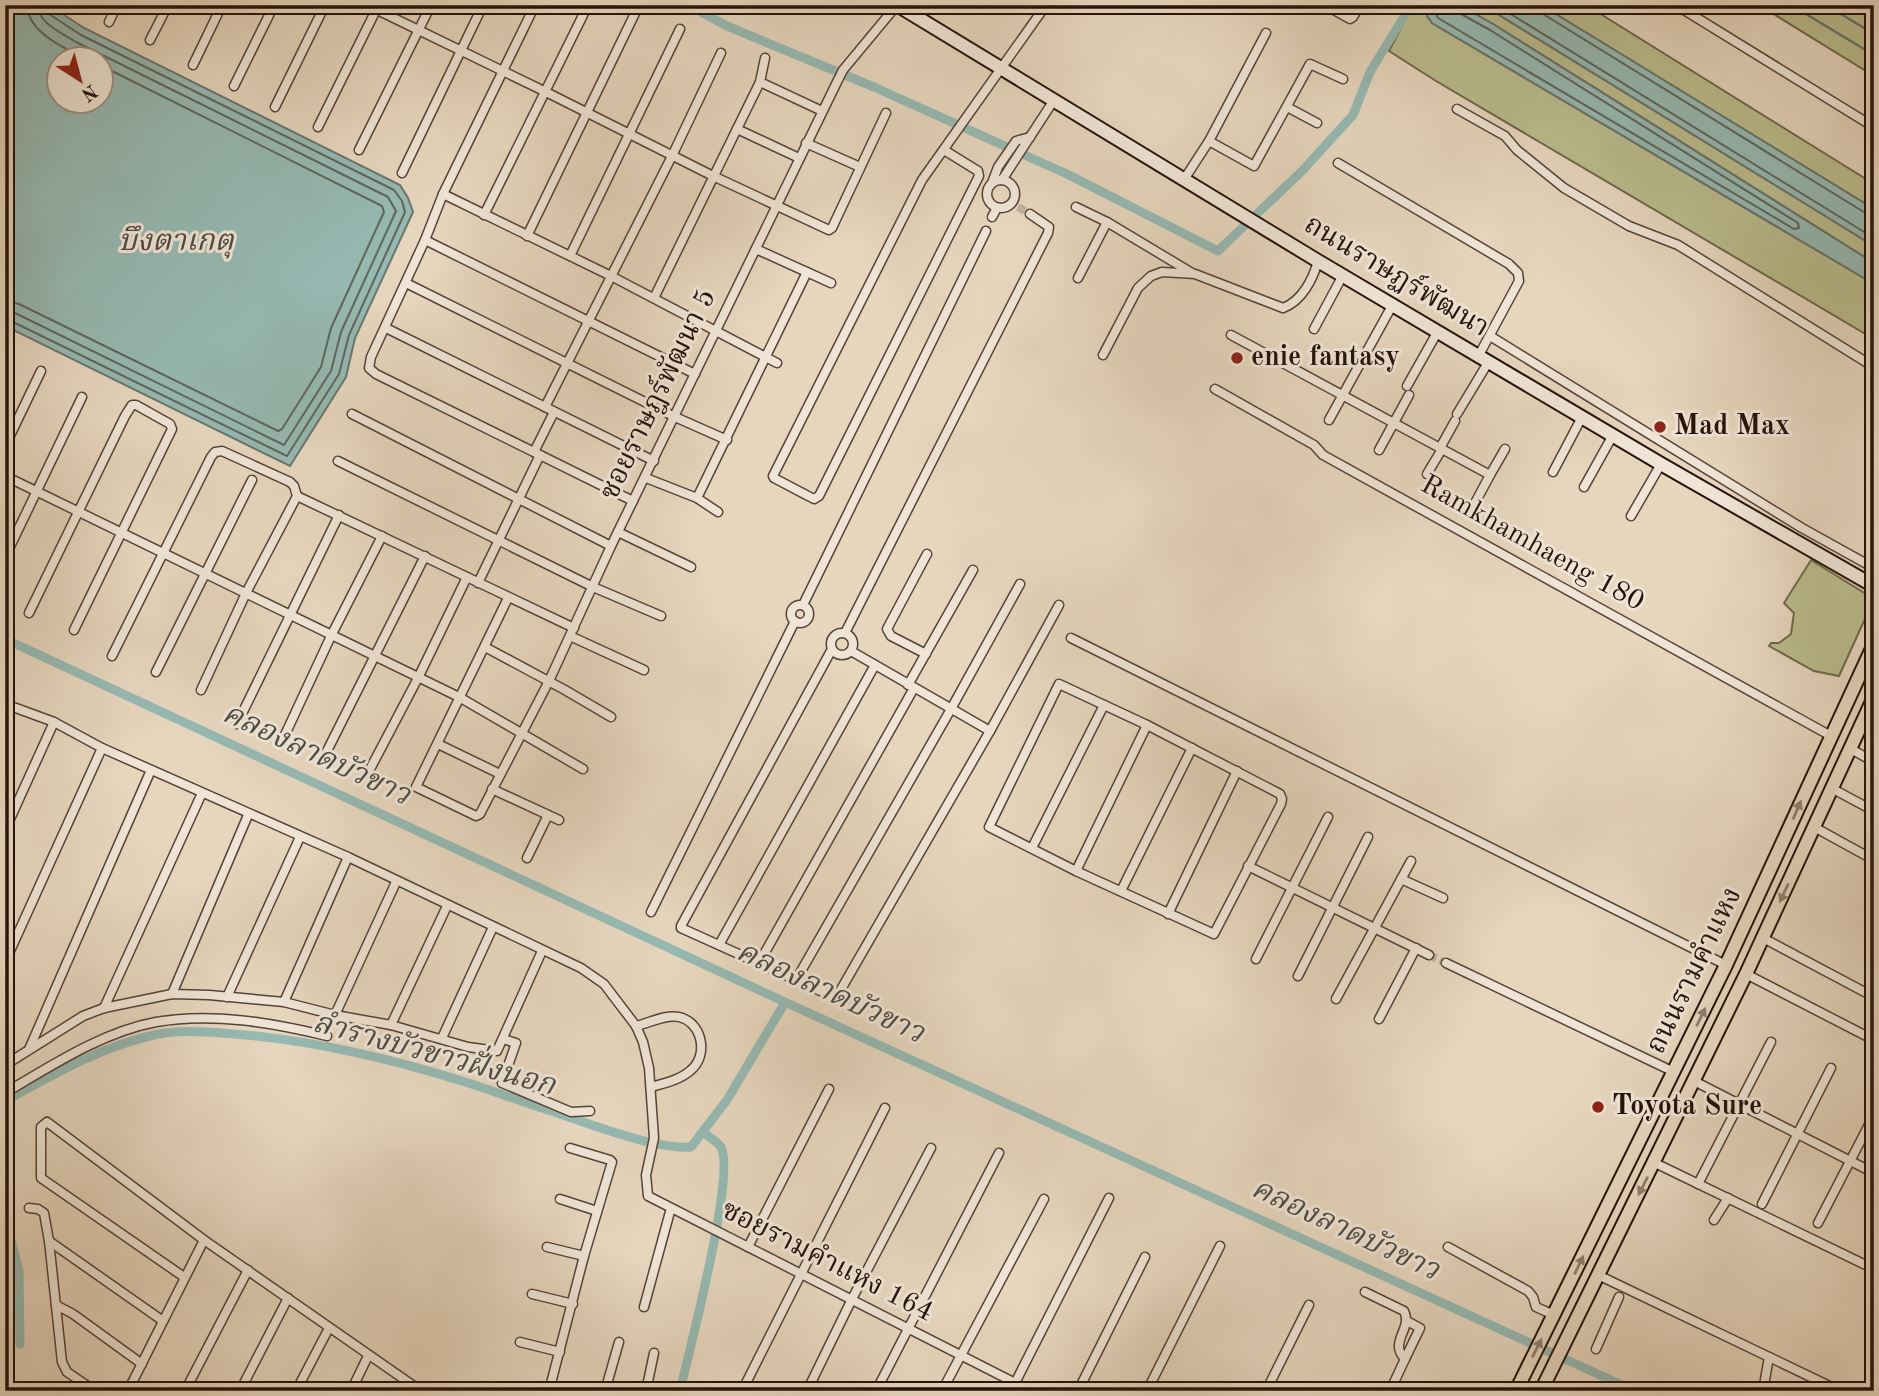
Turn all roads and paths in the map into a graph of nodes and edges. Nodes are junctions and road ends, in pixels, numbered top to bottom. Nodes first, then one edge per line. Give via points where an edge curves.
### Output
1 (117, 5) edge
2 (168, 5) edge
3 (222, 5) edge
4 (274, 5) edge
5 (325, 5) edge
6 (367, 5) edge
7 (431, 5) edge
8 (483, 5) edge
9 (535, 5) edge
10 (588, 5) edge
11 (639, 5) edge
12 (897, 5) edge
13 (1046, 5) edge
14 (1325, 5) edge
15 (1360, 5) edge
16 (1676, 5) edge
17 (377, 8) edge
18 (109, 22) dead end
19 (680, 29) dead end
20 (418, 30) junction
21 (1266, 33) dead end
22 (150, 40) dead end
23 (460, 51) junction
24 (721, 52) dead end
25 (765, 58) dead end
26 (194, 65) dead end
27 (1003, 68) junction
28 (503, 72) junction
29 (1343, 79) dead end
30 (760, 82) junction
31 (234, 86) dead end
32 (546, 92) junction
33 (1054, 100) junction
34 (275, 107) dead end
35 (1287, 107) junction
36 (1457, 109) dead end
37 (822, 111) junction
38 (588, 113) junction
39 (886, 113) dead end
40 (1317, 123) dead end
41 (318, 127) dead end
42 (1874, 127) edge
43 (737, 129) junction
44 (629, 135) junction
45 (1209, 141) junction
46 (806, 143) junction
47 (359, 150) dead end
48 (944, 150) junction
49 (672, 156) junction
50 (799, 159) junction
51 (1008, 162) junction
52 (1338, 163) dead end
53 (860, 167) junction
54 (402, 173) dead end
55 (713, 176) junction
56 (1185, 178) junction
57 (1002, 180) junction
58 (992, 183) junction
59 (443, 194) junction
60 (775, 206) junction
61 (1076, 207) dead end
62 (997, 208) junction
63 (1030, 214) tunnel mouth
64 (484, 215) junction
65 (992, 217) dead end
66 (1107, 222) junction
67 (986, 231) dead end
68 (527, 236) junction
69 (425, 240) junction
70 (756, 249) junction
71 (570, 256) junction
72 (1318, 261) junction
73 (807, 272) junction
74 (1195, 274) junction
75 (1343, 275) junction
76 (611, 276) junction
77 (1078, 278) dead end
78 (406, 283) junction
79 (831, 283) dead end
80 (654, 298) junction
81 (1393, 304) junction
82 (588, 321) junction
83 (386, 328) junction
84 (1314, 329) dead end
85 (1438, 331) junction
86 (715, 332) junction
87 (1231, 335) dead end
88 (1490, 336) junction
89 (1103, 355) dead end
90 (767, 357) junction
91 (1484, 358) junction
92 (777, 363) dead end
93 (566, 364) junction
94 (1874, 367) edge
95 (41, 371) dead end
96 (695, 374) junction
97 (1214, 389) dead end
98 (1343, 394) junction
99 (82, 397) dead end
100 (545, 407) junction
101 (554, 412) junction
102 (352, 414) dead end
103 (675, 417) junction
104 (1582, 417) junction
105 (1329, 420) dead end
106 (1394, 422) junction
107 (1613, 435) junction
108 (726, 440) junction
109 (5, 446) edge
110 (1441, 448) junction
111 (1505, 449) dead end
112 (1379, 450) dead end
113 (537, 454) junction
114 (338, 461) dead end
115 (654, 461) junction
116 (1661, 464) junction
117 (1553, 472) dead end
118 (1427, 474) dead end
119 (1490, 475) junction
120 (5, 476) edge
121 (646, 478) junction
122 (252, 480) dead end
123 (1584, 488) dead end
124 (37, 491) junction
125 (297, 496) junction
126 (697, 498) junction
127 (519, 500) junction
128 (633, 501) junction
129 (1475, 503) dead end
130 (79, 512) junction
131 (718, 512) dead end
132 (339, 515) junction
133 (1631, 516) dead end
134 (1802, 528) junction
135 (618, 532) junction
136 (121, 533) junction
137 (382, 536) junction
138 (499, 540) junction
139 (1794, 541) junction
140 (611, 546) junction
141 (163, 554) junction
142 (927, 555) dead end
143 (5, 556) edge
144 (425, 556) junction
145 (691, 566) dead end
146 (1874, 568) edge
147 (973, 569) dead end
148 (206, 575) junction
149 (467, 577) junction
150 (478, 583) junction
151 (1020, 583) dead end
152 (1874, 586) edge
153 (593, 587) junction
154 (246, 593) junction
155 (508, 598) junction
156 (1059, 605) dead end
157 (29, 613) dead end
158 (290, 616) junction
159 (660, 616) dead end
160 (74, 630) dead end
161 (572, 632) junction
162 (845, 633) junction
163 (331, 636) junction
164 (1071, 638) dead end
165 (1874, 644) edge
166 (485, 647) junction
167 (832, 649) junction
168 (851, 651) junction
169 (926, 654) junction
170 (373, 655) junction
171 (112, 656) dead end
172 (875, 666) junction
173 (643, 670) dead end
174 (156, 672) dead end
175 (418, 678) junction
176 (549, 681) junction
177 (911, 686) junction
178 (201, 690) dead end
179 (459, 697) junction
180 (1874, 697) edge
181 (5, 704) edge
182 (1104, 705) junction
183 (951, 709) junction
184 (611, 718) dead end
185 (54, 722) junction
186 (237, 724) dead end
187 (1147, 725) junction
188 (990, 731) junction
189 (523, 732) junction
190 (1831, 736) junction
191 (285, 737) dead end
192 (438, 744) junction
193 (102, 748) junction
194 (1192, 748) junction
195 (1851, 749) junction
196 (324, 757) dead end
197 (1874, 762) edge
198 (583, 769) dead end
199 (151, 770) junction
200 (1237, 771) junction
201 (368, 773) dead end
202 (500, 774) junction
203 (492, 789) junction
204 (1833, 789) junction
205 (202, 793) junction
206 (1874, 811) edge
207 (248, 815) junction
208 (548, 815) junction
209 (1328, 817) dead end
210 (559, 820) dead end
211 (1814, 827) junction
212 (5, 830) edge
213 (1368, 836) dead end
214 (300, 837) junction
215 (1032, 848) junction
216 (348, 858) junction
217 (527, 858) dead end
218 (1874, 860) edge
219 (1411, 861) dead end
220 (1248, 866) junction
221 (1076, 871) junction
222 (1401, 879) junction
223 (396, 882) junction
224 (1292, 888) junction
225 (1121, 891) junction
226 (1443, 898) dead end
227 (447, 906) junction
228 (1332, 906) junction
229 (651, 912) dead end
230 (1168, 914) junction
231 (493, 927) junction
232 (1374, 928) junction
233 (1763, 938) junction
234 (719, 945) junction
235 (1416, 948) junction
236 (542, 951) junction
237 (1429, 955) tunnel mouth
238 (1256, 959) dead end
239 (5, 962) edge
240 (1446, 963) tunnel mouth
241 (759, 964) junction
242 (1726, 965) junction
243 (1746, 974) junction
244 (1298, 976) dead end
245 (796, 980) junction
246 (172, 994) junction
247 (227, 997) junction
248 (1874, 997) edge
249 (1336, 999) dead end
250 (284, 1002) junction
251 (104, 1008) junction
252 (335, 1015) junction
253 (1379, 1019) dead end
254 (390, 1025) junction
255 (636, 1026) junction
256 (327, 1036) dead end
257 (442, 1038) junction
258 (503, 1039) junction
259 (1874, 1040) edge
260 (1770, 1042) dead end
261 (30, 1047) junction
262 (1682, 1054) junction
263 (1704, 1062) junction
264 (5, 1065) edge
265 (1831, 1068) dead end
266 (1672, 1076) junction
267 (1692, 1086) junction
268 (651, 1087) junction
269 (829, 1089) dead end
270 (5, 1093) edge
271 (1739, 1105) junction
272 (885, 1108) dead end
273 (590, 1111) dead end
274 (1874, 1115) edge
275 (1798, 1134) junction
276 (570, 1147) dead end
277 (931, 1148) dead end
278 (999, 1153) dead end
279 (1850, 1160) junction
280 (1655, 1163) junction
281 (1874, 1173) edge
282 (1698, 1184) junction
283 (1109, 1198) dead end
284 (1728, 1198) junction
285 (561, 1199) dead end
286 (1044, 1199) dead end
287 (1762, 1204) dead end
288 (29, 1208) dead end
289 (671, 1208) junction
290 (597, 1211) junction
291 (1714, 1220) dead end
292 (1818, 1223) dead end
293 (204, 1240) junction
294 (49, 1241) junction
295 (1220, 1246) dead end
296 (547, 1247) dead end
297 (748, 1247) junction
298 (1448, 1247) dead end
299 (584, 1256) junction
300 (1145, 1257) dead end
301 (1873, 1267) edge
302 (248, 1270) junction
303 (801, 1274) junction
304 (1598, 1275) junction
305 (184, 1277) junction
306 (1365, 1293) dead end
307 (532, 1294) dead end
308 (1619, 1297) dead end
309 (288, 1298) junction
310 (852, 1300) junction
311 (573, 1304) junction
312 (56, 1305) junction
313 (1309, 1305) dead end
314 (644, 1307) dead end
315 (1551, 1320) junction
316 (163, 1321) junction
317 (1407, 1321) junction
318 (329, 1328) junction
319 (908, 1328) junction
320 (520, 1342) dead end
321 (619, 1342) dead end
322 (1596, 1349) dead end
323 (560, 1352) junction
324 (654, 1353) dead end
325 (960, 1354) junction
326 (368, 1356) junction
327 (1769, 1357) junction
328 (1405, 1359) junction
329 (142, 1364) junction
330 (407, 1380) junction
331 (1543, 1386) edge
332 (1013, 1387) edge
333 (1825, 1387) edge
334 (130, 1388) edge
335 (95, 1391) edge
336 (143, 1391) edge
337 (185, 1391) edge
338 (240, 1391) edge
339 (296, 1391) edge
340 (351, 1391) edge
341 (402, 1391) edge
342 (421, 1391) edge
343 (550, 1391) edge
344 (605, 1391) edge
345 (646, 1391) edge
346 (742, 1391) edge
347 (807, 1391) edge
348 (876, 1391) edge
349 (942, 1391) edge
350 (1031, 1391) edge
351 (1079, 1391) edge
352 (1147, 1391) edge
353 (1266, 1391) edge
354 (1390, 1391) edge
355 (1516, 1391) edge
356 (1763, 1391) edge
357 (1840, 1391) edge

1 - 18 street
2 - 22 street
3 - 26 street
4 - 31 street
5 - 34 street
6 - 17 street
7 - 20 street
8 - 23 street
9 - 28 street
10 - 32 street
11 - 38 street
12 - 27 street, ถนนราษฏร์พัฒนา
12 - 37 street, ซอยราษฎร์พัฒนา 5 via 843,70
13 - 27 street
14 - 15 street via 1350,19
16 - 42 street
17 - 20 street
17 - 41 street
19 - 44 street
20 - 23 street
20 - 47 street
21 - 45 street
23 - 28 street
23 - 54 street
24 - 49 street
25 - 30 street
27 - 33 street, ถนนราษฏร์พัฒนา
27 - 48 street
28 - 32 street
28 - 59 street
29 - 35 street via 1311,63
30 - 37 street
30 - 43 street
32 - 38 street
32 - 64 street
33 - 51 street
33 - 56 street, ถนนราษฏร์พัฒนา
35 - 40 street
35 - 45 street via 1254,166
36 - 94 street via 1505,136 1564,188 1629,226 1678,245
37 - 46 street, ซอยราษฎร์พัฒนา 5
38 - 44 street
38 - 68 street
39 - 53 street
43 - 50 street
43 - 55 street
44 - 49 street
44 - 71 street
45 - 56 street
46 - 50 street, ซอยราษฎร์พัฒนา 5
46 - 53 street
48 - 48 street via 922,180 773,476 814,499 979,176
49 - 55 street
49 - 76 street
50 - 60 street, ซอยราษฎร์พัฒนา 5
51 - 57 street
51 - 58 street via 998,167
52 - 88 street via 1518,273 1519,281
53 - 60 street via 830,230
55 - 60 street
55 - 80 street
56 - 72 street, ถนนราษฏร์พัฒนา
57 - 58 street
57 - 62 street via 1011,184 1015,205
58 - 62 street via 987,191 989,201
59 - 64 street
59 - 69 street
60 - 70 street, ซอยราษฎร์พัฒนา 5
61 - 66 street
62 - 65 street
63 - 162 street via 1046,223 1048,233
64 - 68 street
66 - 74 street
66 - 77 street
67 - 229 street via 803,605 808,608 807,620 795,621
68 - 71 street
69 - 78 street
69 - 82 street
70 - 73 street
70 - 86 street, ซอยราษฎร์พัฒนา 5
71 - 76 street
72 - 74 street via 1314,276 1297,300 1283,308
72 - 75 street, ถนนราษฏร์พัฒนา
73 - 79 street
73 - 90 street
74 - 89 street via 1151,276 1138,288
75 - 81 street, ถนนราษฏร์พัฒนา
75 - 84 street
76 - 80 street
76 - 82 street
78 - 83 street
78 - 93 street
80 - 86 street
81 - 85 street, ถนนราษฏร์พัฒนา
81 - 98 street
82 - 93 street
82 - 96 street
83 - 100 street
83 - 113 street via 371,357 372,371
85 - 91 street, ถนนราษฏร์พัฒนา
85 - 106 street
86 - 90 street
86 - 96 street, ซอยราษฎร์พัฒนา 5
87 - 98 street
88 - 91 street
88 - 134 street
90 - 92 street
90 - 108 street
91 - 104 street, ถนนราษฏร์พัฒนา
91 - 110 street
93 - 100 street
93 - 103 street
95 - 109 street
96 - 103 street, ซอยราษฎร์พัฒนา 5
97 - 190 street, Ramkhamhaeng 180 via 1323,455
98 - 105 street
98 - 106 street
99 - 124 street
100 - 101 street
101 - 113 street
101 - 115 street
102 - 127 street
103 - 108 street
103 - 115 street, ซอยราษฎร์พัฒนา 5
104 - 107 street, ถนนราษฏร์พัฒนา
104 - 117 street
106 - 110 street
106 - 112 street
107 - 116 street, ถนนราษฏร์พัฒนา
107 - 123 street
108 - 126 street
110 - 118 street
110 - 119 street
111 - 119 street
113 - 127 street
113 - 128 street
114 - 138 street
115 - 121 street, ซอยราษฎร์พัฒนา 5
116 - 133 street
116 - 139 street, ถนนราษฏร์พัฒนา
119 - 129 street
120 - 124 street
121 - 126 street
121 - 128 street, ซอยราษฎร์พัฒนา 5
122 - 148 street
124 - 130 street
124 - 143 street
125 - 132 street
125 - 141 street via 290,482 218,450
125 - 154 street
126 - 131 street
127 - 138 street
127 - 140 street
128 - 135 street, ซอยราษฎร์พัฒนา 5
130 - 136 street
130 - 136 street via 129,408 136,405 172,429
130 - 157 street
132 - 137 street
132 - 158 street
134 - 139 street
134 - 146 street
135 - 140 street, ซอยราษฎร์พัฒนา 5
135 - 145 street
136 - 141 street
136 - 160 street
137 - 144 street
137 - 163 street
138 - 150 street
138 - 153 street
139 - 152 street, ถนนราษฏร์พัฒนา
140 - 153 street, ซอยราษฎร์พัฒนา 5
141 - 148 street
141 - 171 street
142 - 169 street via 887,629 891,636
144 - 149 street
144 - 170 street
147 - 169 street
148 - 154 street
148 - 174 street
149 - 150 street
149 - 175 street
150 - 155 street
151 - 183 street
153 - 159 street
153 - 161 street, ซอยราษฎร์พัฒนา 5
154 - 158 street
154 - 178 street
155 - 161 street
155 - 166 street
156 - 188 street
158 - 163 street
158 - 186 street
161 - 173 street
161 - 176 street, ซอยราษฎร์พัฒนา 5
162 - 167 street via 833,638
162 - 168 street via 853,640
163 - 170 street
163 - 191 street
164 - 242 street
165 - 190 main road, ถนนรามคำแหง
166 - 176 street
166 - 179 street
167 - 168 street via 844,655
167 - 234 street via 681,926
168 - 172 street
169 - 177 street
170 - 175 street
170 - 196 street
172 - 177 street
172 - 234 street
175 - 179 street
175 - 201 street
176 - 184 street
176 - 189 street, ซอยราษฎร์พัฒนา 5
177 - 183 street
177 - 241 street
179 - 189 street
179 - 192 street
180 - 195 main road, ถนนรามคำแหง
181 - 185 street
182 - 187 street
182 - 215 street
182 - 215 street via 1059,684 989,827
183 - 188 street
183 - 245 street
185 - 193 street
185 - 212 street
187 - 194 street
187 - 221 street
188 - 245 street via 838,996
189 - 198 street
189 - 202 street, ซอยราษฎร์พัฒนา 5
242 -> 190 main road, ถนนรามคำแหง
192 - 202 street
192 - 203 street, ซอยราษฎร์พัฒนา 5 via 416,788 478,815
193 - 199 street
193 - 239 street
194 - 200 street
194 - 225 street
195 - 197 street
195 - 204 main road, ถนนรามคำแหง
199 - 205 street
199 - 261 street
200 - 220 street via 1282,799
200 - 230 street
202 - 203 street, ซอยราษฎร์พัฒนา 5
203 - 208 street
204 - 206 street
204 - 211 main road, ถนนรามคำแหง
205 - 207 street
205 - 251 street
207 - 214 street
207 - 246 street
208 - 210 street
208 - 217 street
209 - 224 street
211 - 218 street
211 -> 233 main road, ถนนรามคำแหง
213 - 228 street
214 - 216 street
214 - 247 street
215 - 221 street
216 - 223 street
216 - 250 street
219 - 222 street
220 - 224 street
220 - 230 street via 1213,934
221 - 225 street
222 - 226 street
222 - 232 street
223 - 227 street
223 - 252 street
224 - 228 street
224 - 238 street
225 - 230 street
227 - 231 street
227 - 254 street
228 - 232 street
228 - 244 street
231 - 236 street
231 - 257 street
232 - 235 street
232 - 249 street
233 - 243 main road, ถนนรามคำแหง
233 - 248 street
234 - 241 street
235 - 237 street
235 - 253 street
236 - 255 street via 604,984
236 - 258 street
240 - 266 street
241 - 245 street
262 -> 242 main road, ถนนรามคำแหง
243 - 259 street
243 - 263 main road, ถนนรามคำแหง
246 - 247 street
246 - 251 street
247 - 250 street
250 - 252 street
251 - 261 street
252 - 254 street
254 - 257 street
255 - 268 street
255 - 268 street via 680,1017 692,1023 700,1036 702,1051 694,1068 680,1079
256 - 270 street via 209,1018 153,1023 55,1063
257 - 258 street via 497,1051
258 - 273 street via 516,1043 502,1083 571,1112
260 - 271 street
261 - 264 street
262 - 263 main road via 1694,1065
262 - 266 main road, ถนนรามคำแหง
263 - 267 main road, ถนนรามคำแหง
265 - 275 street
266 - 267 main road
315 -> 266 main road, ถนนรามคำแหง
267 - 271 street
267 - 280 main road, ถนนรามคำแหง
268 - 289 street, ซอยรามคำแหง 164 via 653,1142 646,1175 648,1196
269 - 297 street
271 - 275 street
271 - 282 street
272 - 303 street
274 - 279 street
275 - 279 street
275 - 287 street
276 - 290 street via 611,1161
277 - 310 street
278 - 319 street
279 - 281 street
279 - 292 street
280 - 282 street
280 -> 304 main road, ถนนรามคำแหง
282 - 284 street
283 - 332 street
284 - 291 street
284 - 301 street
285 - 290 street
286 - 325 street
288 - 294 street via 44,1213
289 - 297 street, ซอยรามคำแหง 164
289 - 314 street
290 - 299 street
293 - 302 street
293 - 305 street
293 - 305 street via 47,1122 41,1127 41,1178
294 - 312 street
294 - 316 street
295 - 352 street
296 - 299 street
297 - 303 street, ซอยรามคำแหง 164
298 - 315 street via 1528,1291 1536,1307
299 - 311 street
300 - 351 street
302 - 309 street
302 - 337 street
303 - 310 street, ซอยรามคำแหง 164
303 - 346 street
304 - 327 street
304 - 331 main road, ถนนรามคำแหง
305 - 316 street
306 - 317 street via 1404,1311
307 - 311 street
308 - 322 street
309 - 318 street
309 - 338 street
310 - 319 street, ซอยรามคำแหง 164
310 - 347 street
311 - 323 street
312 - 329 street
312 - 335 street via 65,1367
313 - 353 street
355 -> 315 main road, ถนนรามคำแหง
316 - 329 street
317 - 328 street via 1397,1345
317 - 328 street via 1420,1328
318 - 326 street
318 - 339 street
319 - 325 street, ซอยรามคำแหง 164
319 - 348 street
320 - 323 street
321 - 344 street
323 - 343 street
324 - 345 street
325 - 332 street, ซอยรามคำแหง 164
325 - 349 street
326 - 330 street
326 - 340 street
327 - 333 street
327 - 356 street
328 - 354 street
329 - 334 street
330 - 341 street
330 - 342 street
332 - 350 street, ซอยรามคำแหง 164
333 - 357 street
334 - 336 street

